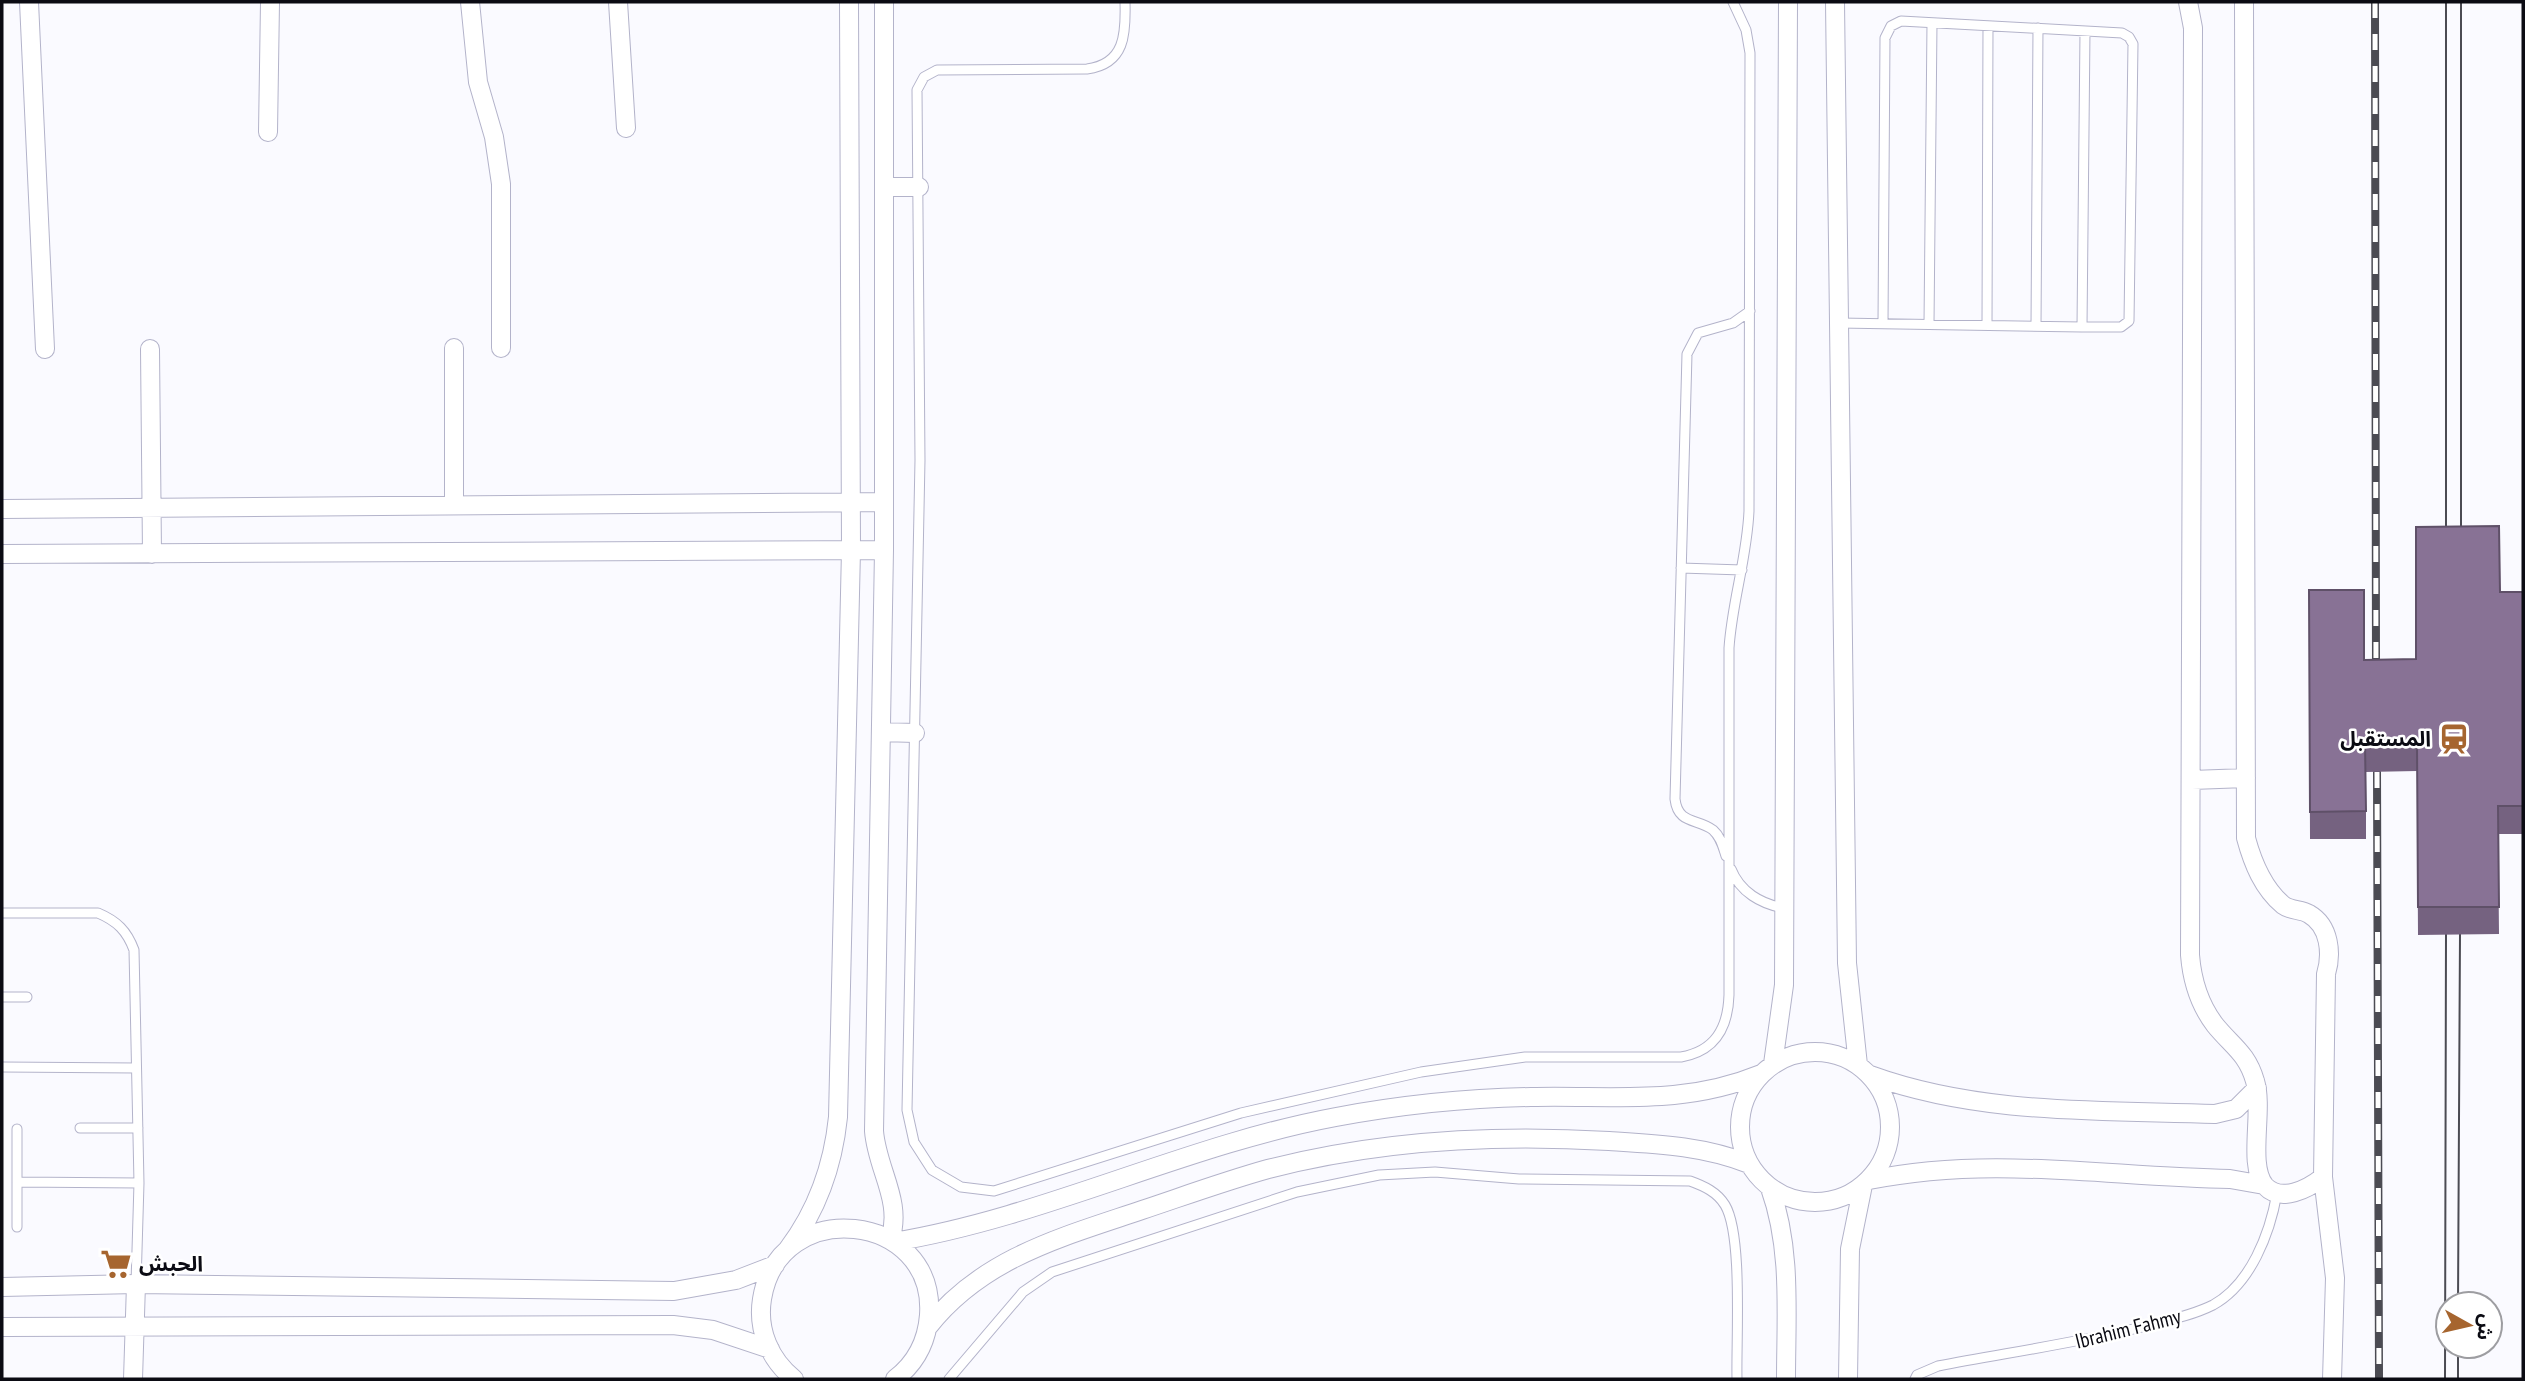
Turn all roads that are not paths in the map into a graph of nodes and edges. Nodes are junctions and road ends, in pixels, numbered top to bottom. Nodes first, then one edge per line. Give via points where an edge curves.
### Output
1 (29, 2) edge
2 (270, 2) edge
3 (470, 2) edge
4 (618, 2) edge
5 (849, 2) edge
6 (884, 2) edge
7 (1125, 2) edge
8 (1733, 2) edge
9 (1788, 2) edge
10 (1835, 2) edge
11 (2188, 2) edge
12 (2244, 2) edge
13 (1932, 23) junction
14 (1988, 26) junction
15 (2038, 29) junction
16 (2085, 31) junction
17 (626, 128) dead end
18 (268, 132) dead end
19 (884, 187) junction
20 (919, 187) junction
21 (1750, 311) junction
22 (1839, 323) junction
23 (1884, 323) junction
24 (1928, 324) junction
25 (1987, 325) junction
26 (2036, 326) junction
27 (2082, 327) junction
28 (454, 348) dead end
29 (501, 348) dead end
30 (45, 349) dead end
31 (150, 349) dead end
32 (851, 502) junction
33 (884, 502) junction
34 (454, 505) junction
35 (152, 508) junction
36 (2, 509) edge
37 (851, 550) junction
38 (884, 550) junction
39 (2, 554) edge
40 (152, 554) junction
41 (1681, 568) junction
42 (1742, 570) junction
43 (881, 732) junction
44 (915, 733) junction
45 (2246, 778) junction
46 (2192, 780) junction
47 (1729, 865) junction
48 (1784, 908) junction
49 (2, 913) edge
50 (2, 997) edge
51 (27, 997) dead end
52 (2, 1067) edge
53 (136, 1068) junction
54 (1767, 1069) junction
55 (1864, 1070) junction
56 (2257, 1088) junction
57 (80, 1128) dead end
58 (138, 1128) junction
59 (17, 1129) dead end
60 (1749, 1164) junction
61 (2323, 1177) junction
62 (17, 1182) junction
63 (1866, 1182) junction
64 (139, 1183) junction
65 (1770, 1188) junction
66 (2270, 1189) junction
67 (17, 1227) dead end
68 (891, 1241) junction
69 (789, 1249) junction
70 (775, 1265) junction
71 (136, 1284) junction
72 (2, 1287) edge
73 (2, 1327) edge
74 (928, 1327) junction
75 (133, 1328) junction
76 (769, 1349) junction
77 (133, 1379) edge
78 (794, 1379) edge
79 (895, 1379) edge
80 (949, 1379) edge
81 (1737, 1379) edge
82 (1786, 1379) edge
83 (1848, 1379) edge
84 (1915, 1379) edge
85 (2332, 1379) edge

1 - 30 street
2 - 18 street
3 - 29 street via 478,82 494,137 501,184
4 - 17 street
5 - 32 street
6 - 19 street
7 - 20 lane via 1124,41 1114,58 1097,68 945,69 924,76 917,90
8 - 21 lane via 1750,53
9 - 48 street
10 - 22 street
11 - 46 street via 2193,28
12 - 45 street
13 - 14 lane
13 - 23 lane via 1896,23 1885,38
13 - 24 lane
14 - 15 lane
14 - 25 lane
15 - 16 lane
15 - 26 lane
16 - 27 lane
16 - 27 lane via 2122,33 2133,44 2132,317 2121,327
19 - 20 street
19 - 33 street
20 - 44 lane
21 - 41 lane via 1734,323 1705,329 1689,346
21 - 42 lane via 1749,511
22 - 23 lane
22 - 55 street via 1847,963
23 - 24 lane
24 - 25 lane
25 - 26 lane
26 - 27 lane
28 - 34 street
31 - 35 street
32 - 33 street
32 - 34 street
32 - 37 street
33 - 38 street
34 - 35 street
35 - 36 street
35 - 40 street
37 - 38 street
37 - 40 street
37 - 69 street via 838,1117 823,1187
38 - 43 street
39 - 40 street
41 - 42 lane
41 - 47 lane via 1676,807 1686,820 1718,835
42 - 47 lane via 1729,648
43 - 44 street
43 - 68 street via 874,1131 877,1157 894,1204
44 - 47 lane via 908,1126 932,1170 978,1191 1011,1188 1241,1113 1421,1072 1504,1058 1693,1055 1714,1042 1727,1021
45 - 46 street
45 - 61 street via 2246,838 2258,873 2287,908 2310,914 2329,943
46 - 56 street via 2189,872 2194,983 2214,1023 2245,1058
47 - 48 lane via 1739,884 1754,898
48 - 54 street via 1783,1005
49 - 53 lane via 85,912 111,918 122,927 134,950
50 - 51 lane
52 - 53 lane
53 - 58 lane
54 - 55 street via 1786,1057 1816,1052 1831,1053
54 - 60 street via 1750,1090 1740,1127
54 - 68 street via 1692,1095 1491,1098 1336,1117 1222,1145 1007,1217
55 - 56 street via 1933,1094 1998,1105 2215,1114 2236,1109
55 - 63 street via 1888,1109 1890,1128 1888,1147
56 - 66 street via 2256,1171
57 - 58 lane
58 - 64 lane
59 - 62 lane
60 - 65 street
60 - 74 street via 1687,1147 1532,1137 1419,1142 1318,1158 1233,1179 1031,1249 974,1280
61 - 66 street via 2296,1192
61 - 85 street via 2335,1278
62 - 64 lane
62 - 67 lane
63 - 65 street via 1827,1202 1807,1203
63 - 66 street via 1941,1168 1995,1166 2230,1179
63 - 83 street via 1849,1260
64 - 71 lane
65 - 82 street via 1785,1251
66 - 84 lane, Ibrahim Fahmy via 2267,1233 2258,1254 2214,1304 2185,1316 2087,1340 1938,1366
68 - 69 street via 865,1230 837,1228 811,1234
68 - 74 street via 923,1279
69 - 70 street
70 - 71 street via 736,1280 674,1291
70 - 76 street via 761,1306
71 - 72 street
71 - 75 street
73 - 75 street
74 - 79 street via 919,1352
75 - 76 street via 673,1325 713,1330
75 - 77 street
76 - 78 street
80 - 81 lane via 1023,1292 1062,1267 1324,1185 1379,1175 1435,1172 1519,1179 1690,1181 1715,1194 1734,1231

